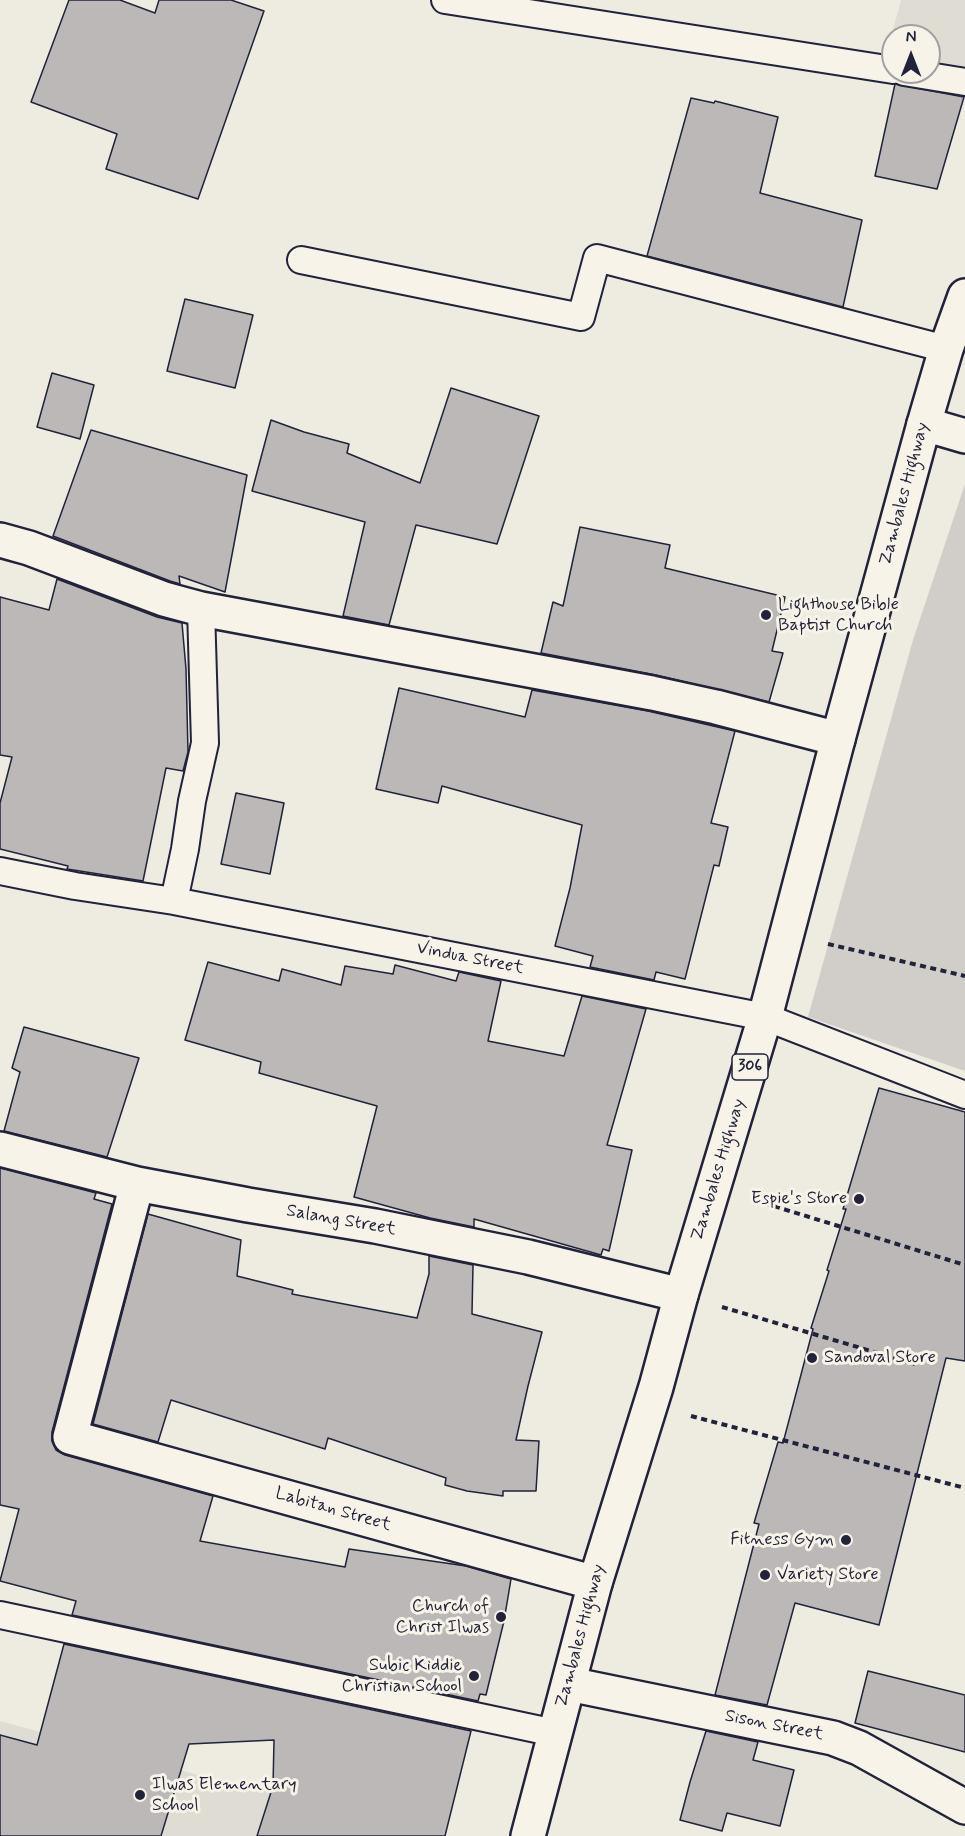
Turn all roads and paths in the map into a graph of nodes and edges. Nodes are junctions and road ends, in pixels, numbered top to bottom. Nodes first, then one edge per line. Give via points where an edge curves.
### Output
1 (445, 0) edge
2 (881, 68) edge
3 (941, 78) edge
4 (965, 82) edge
5 (301, 260) dead end
6 (965, 296) edge
7 (946, 349) junction
8 (924, 424) junction
9 (965, 436) edge
10 (0, 540) edge
11 (201, 609) junction
12 (838, 739) junction
13 (0, 871) edge
14 (174, 901) junction
15 (786, 934) junction
16 (965, 976) edge
17 (765, 1017) junction
18 (965, 1095) edge
19 (0, 1149) edge
20 (137, 1184) junction
21 (714, 1187) junction
22 (965, 1265) edge
23 (681, 1295) junction
24 (915, 1364) dead end
25 (649, 1405) junction
26 (965, 1488) edge
27 (595, 1583) junction
28 (0, 1615) edge
29 (569, 1684) junction
30 (555, 1733) junction
31 (965, 1807) edge
32 (528, 1836) edge

1 - 2 lane
3 - 4 lane
5 - 7 lane via 581,317 597,258
6 - 7 street, Zambales Highway / 306
7 - 8 street, Zambales Highway / 306
8 - 9 street
8 - 12 street, Zambales Highway / 306
10 - 11 street
11 - 12 street via 652,693
11 - 14 lane via 204,743
12 - 15 street, Zambales Highway / 306
13 - 14 lane, Vindua Street
14 - 17 lane, Vindua Street
15 - 16 path
15 - 17 street, Zambales Highway / 306
17 - 18 lane, Vindua Street
17 - 21 street, Zambales Highway / 306
19 - 20 street, Salang Street
20 - 23 street, Salang Street via 518,1255
20 - 27 street, Labitan Street via 70,1437
21 - 22 path
21 - 23 street, Zambales Highway / 306
23 - 24 path
23 - 25 street, Zambales Highway / 306
25 - 26 path
25 - 27 street, Zambales Highway / 306
27 - 29 street, Zambales Highway / 306
28 - 30 lane
29 - 30 street, Zambales Highway / 306
29 - 31 street, Sison Street via 833,1738 859,1748
30 - 32 street, Zambales Highway / 306

